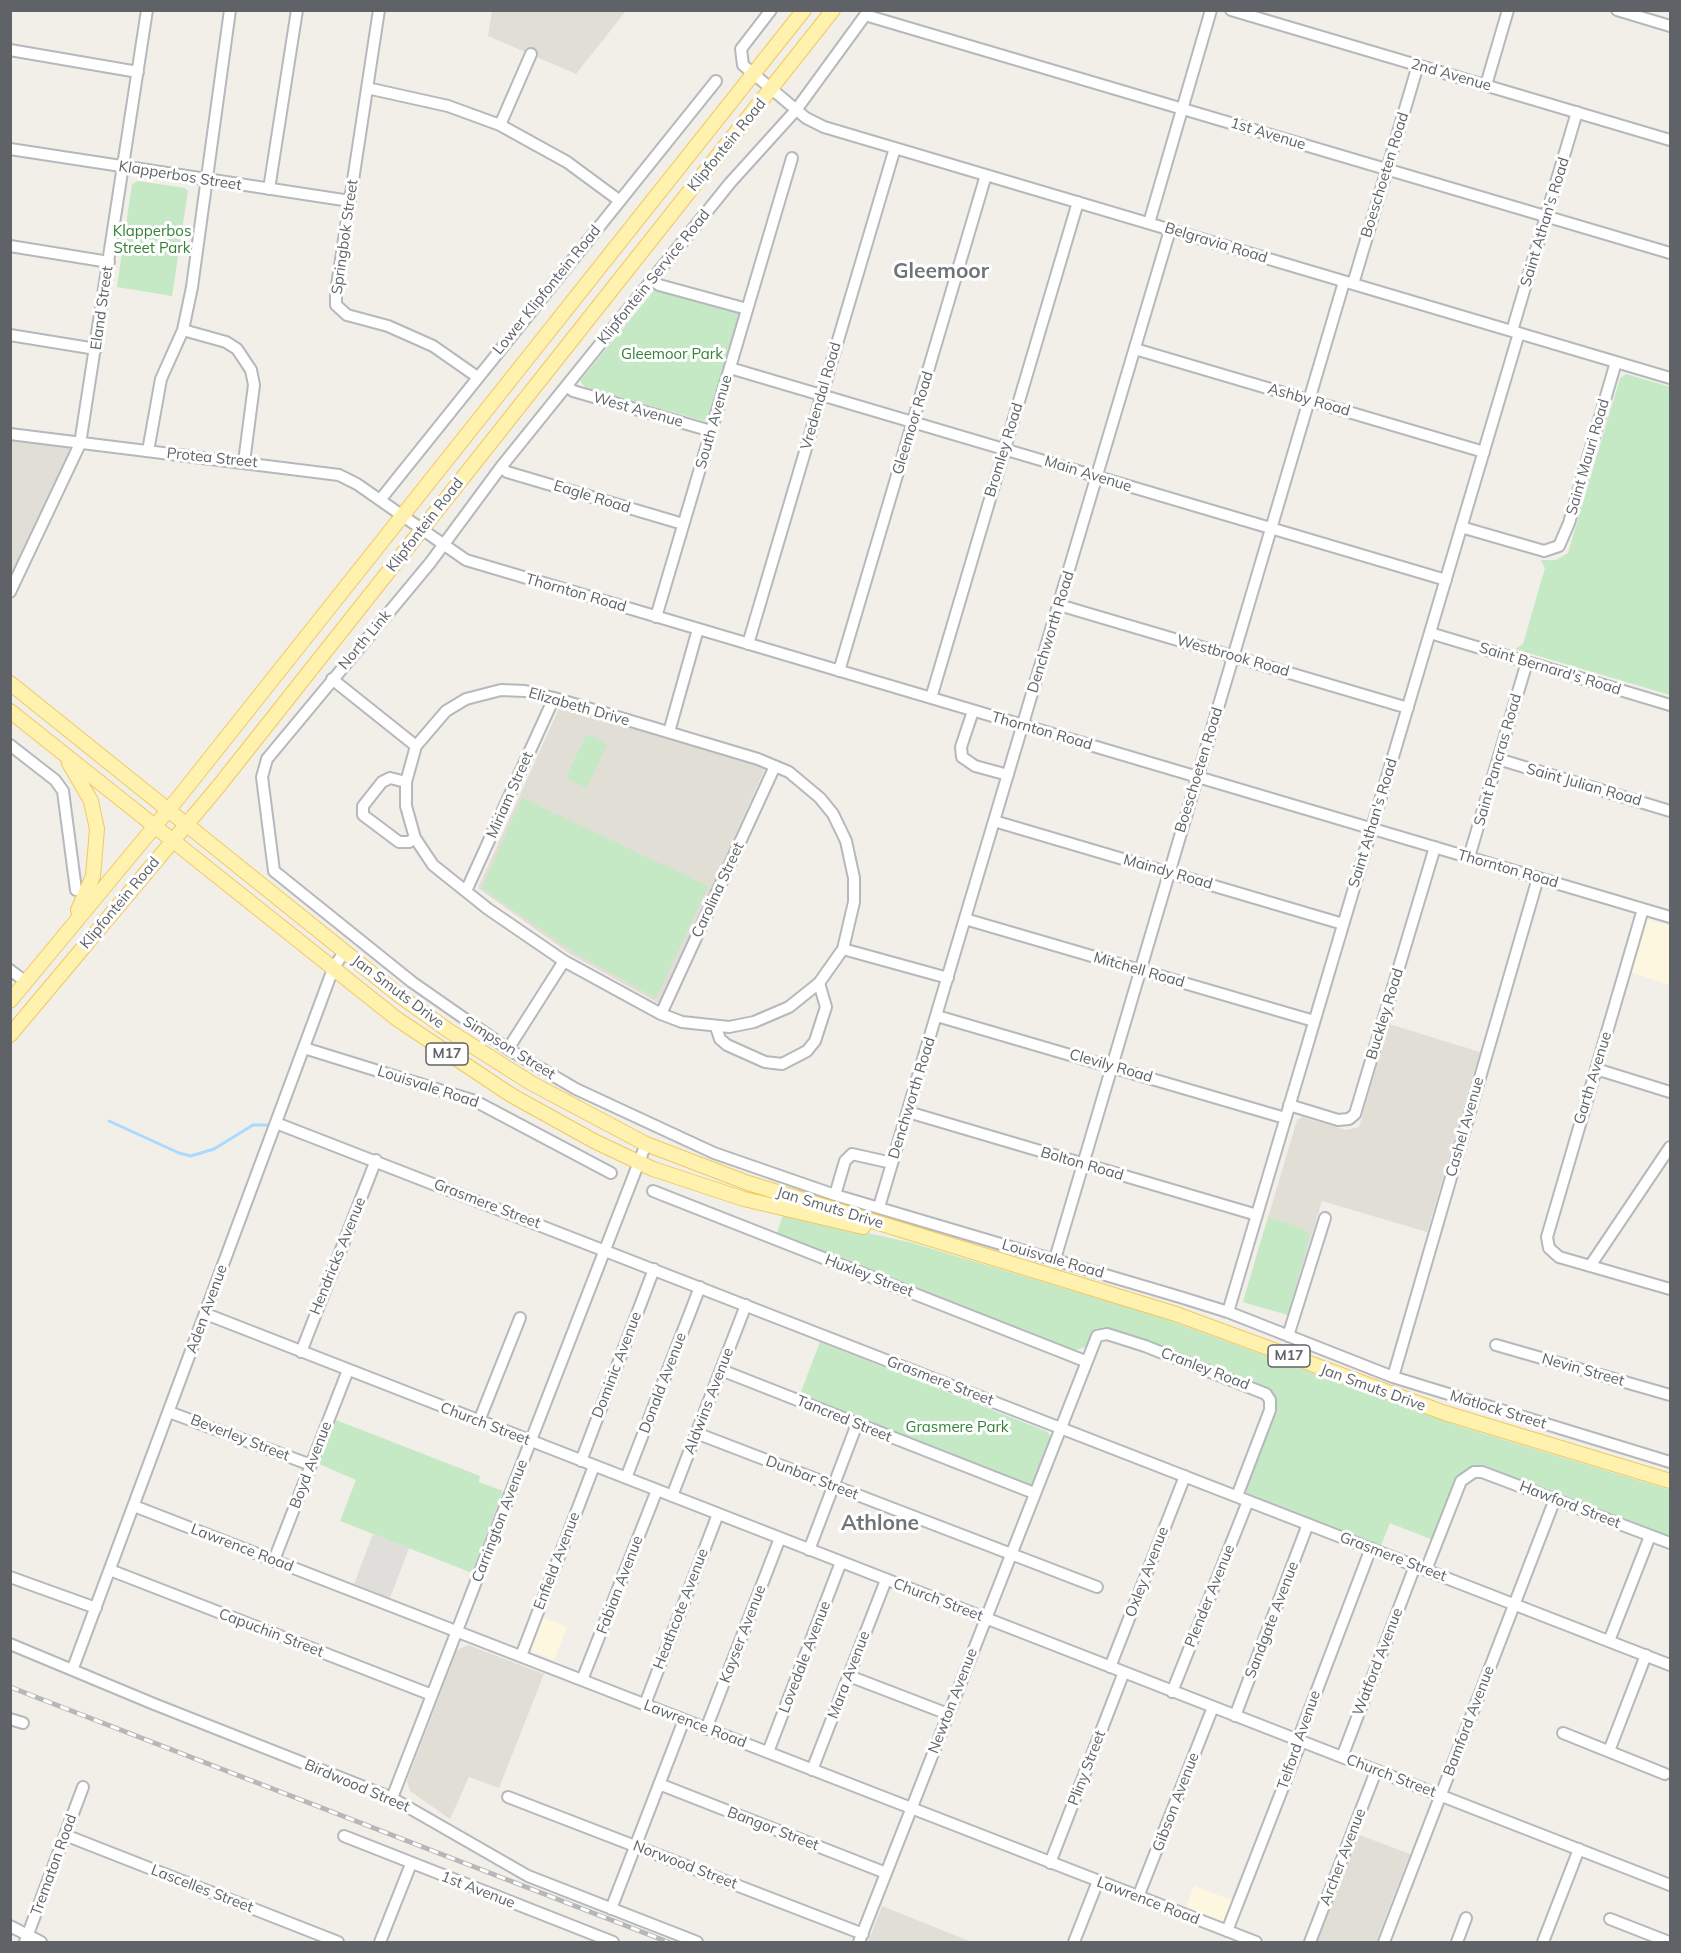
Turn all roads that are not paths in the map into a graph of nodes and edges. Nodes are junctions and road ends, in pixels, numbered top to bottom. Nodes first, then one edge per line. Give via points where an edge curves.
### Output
1 (147, 10) edge
2 (230, 10) edge
3 (297, 10) edge
4 (379, 10) edge
5 (771, 10) edge
6 (804, 10) edge
7 (833, 10) edge
8 (1211, 10) edge
9 (1231, 10) edge
10 (1508, 10) edge
11 (1617, 10) edge
12 (867, 13) edge
13 (1671, 26) edge
14 (10, 50) edge
15 (531, 54) dead end
16 (1418, 65) junction
17 (138, 72) junction
18 (753, 75) junction
19 (716, 81) dead end
20 (1486, 85) junction
21 (367, 88) junction
22 (771, 90) junction
23 (1182, 109) junction
24 (796, 110) junction
25 (1577, 112) junction
26 (500, 125) junction
27 (1671, 140) edge
28 (895, 148) junction
29 (10, 149) edge
30 (792, 158) dead end
31 (123, 167) junction
32 (1387, 170) junction
33 (986, 175) junction
34 (206, 180) junction
35 (269, 189) junction
36 (350, 201) junction
37 (620, 201) junction
38 (1078, 202) junction
39 (1546, 216) junction
40 (1149, 224) junction
41 (1170, 230) junction
42 (10, 246) edge
43 (1671, 253) edge
44 (109, 262) junction
45 (652, 280) junction
46 (1348, 283) junction
47 (747, 309) junction
48 (183, 330) junction
49 (1515, 332) junction
50 (10, 335) edge
51 (96, 349) junction
52 (1135, 349) junction
53 (1616, 362) junction
54 (730, 368) junction
55 (476, 376) junction
56 (1671, 378) edge
57 (567, 386) junction
58 (821, 395) junction
59 (1309, 400) junction
60 (913, 422) junction
61 (711, 431) junction
62 (10, 434) edge
63 (80, 444) junction
64 (1004, 449) junction
65 (148, 451) junction
66 (1484, 452) junction
67 (244, 462) junction
68 (501, 467) junction
69 (1097, 476) junction
70 (380, 500) junction
71 (401, 515) junction
72 (683, 524) junction
73 (1461, 527) junction
74 (1271, 528) junction
75 (421, 530) junction
76 (443, 546) junction
77 (1446, 580) junction
78 (10, 592) edge
79 (1059, 605) junction
80 (656, 616) junction
81 (698, 629) junction
82 (1430, 633) junction
83 (748, 644) junction
84 (1233, 656) junction
85 (1527, 662) junction
86 (839, 671) junction
87 (332, 679) junction
88 (10, 683) edge
89 (554, 698) junction
90 (931, 698) junction
91 (1671, 705) edge
92 (1408, 708) junction
93 (10, 711) edge
94 (973, 711) junction
95 (1023, 725) junction
96 (669, 732) junction
97 (10, 745) edge
98 (416, 746) junction
99 (58, 749) junction
100 (1498, 759) junction
101 (775, 766) junction
102 (1008, 775) junction
103 (1198, 777) junction
104 (406, 782) junction
105 (169, 809) junction
106 (1671, 811) edge
107 (994, 821) junction
108 (188, 824) junction
109 (155, 826) junction
110 (1371, 829) junction
111 (416, 838) junction
112 (173, 840) junction
113 (1435, 847) junction
114 (1469, 857) junction
115 (1169, 872) junction
116 (1538, 878) junction
117 (76, 890) dead end
118 (466, 891) junction
119 (1643, 909) junction
120 (1671, 917) edge
121 (965, 919) junction
122 (1343, 924) junction
123 (71, 926) junction
124 (843, 949) junction
125 (344, 951) junction
126 (564, 961) junction
127 (10, 969) edge
128 (333, 969) junction
129 (1140, 970) junction
130 (948, 978) junction
131 (26, 982) junction
132 (819, 983) junction
133 (10, 1001) edge
134 (661, 1014) junction
135 (937, 1016) junction
136 (1314, 1021) junction
137 (716, 1027) junction
138 (14, 1031) edge
139 (304, 1048) junction
140 (508, 1049) junction
141 (1112, 1066) junction
142 (1596, 1069) junction
143 (1671, 1092) edge
144 (1289, 1105) junction
145 (908, 1112) junction
146 (1285, 1118) junction
147 (276, 1123) junction
148 (646, 1144) junction
149 (1671, 1147) edge
150 (376, 1160) junction
151 (638, 1163) junction
152 (892, 1163) junction
153 (1083, 1164) junction
154 (611, 1173) dead end
155 (653, 1191) dead end
156 (835, 1195) junction
157 (879, 1207) junction
158 (1257, 1215) junction
159 (1325, 1218) dead end
160 (907, 1234) junction
161 (606, 1250) junction
162 (1055, 1259) junction
163 (1590, 1266) junction
164 (654, 1269) junction
165 (700, 1287) junction
166 (1671, 1289) edge
167 (746, 1305) junction
168 (1228, 1312) junction
169 (206, 1314) junction
170 (520, 1318) dead end
171 (1107, 1334) joint
172 (1288, 1336) junction
173 (1496, 1345) dead end
174 (301, 1352) junction
175 (1085, 1361) junction
176 (348, 1370) junction
177 (721, 1370) junction
178 (1392, 1377) junction
179 (1671, 1395) edge
180 (169, 1412) junction
181 (479, 1421) junction
182 (857, 1424) junction
183 (1059, 1427) junction
184 (696, 1433) junction
185 (531, 1441) junction
186 (581, 1461) junction
187 (1671, 1462) edge
188 (311, 1465) junction
189 (594, 1466) junction
190 (1469, 1473) joint
191 (1185, 1476) junction
192 (626, 1479) junction
193 (1671, 1481) edge
194 (833, 1486) junction
195 (657, 1491) junction
196 (1034, 1493) junction
197 (672, 1496) junction
198 (1237, 1497) junction
199 (1554, 1499) junction
200 (1248, 1501) junction
201 (134, 1506) junction
202 (718, 1514) junction
203 (1308, 1524) junction
204 (1650, 1536) junction
205 (780, 1538) junction
206 (1671, 1543) edge
207 (1371, 1548) junction
208 (809, 1550) junction
209 (1010, 1554) junction
210 (274, 1560) junction
211 (842, 1562) junction
212 (1421, 1568) junction
213 (110, 1570) junction
214 (10, 1577) edge
215 (886, 1580) junction
216 (1097, 1587) dead end
217 (1514, 1604) junction
218 (96, 1608) junction
219 (985, 1618) junction
220 (457, 1631) junction
221 (1609, 1641) junction
222 (10, 1644) edge
223 (1646, 1655) junction
224 (521, 1656) junction
225 (1671, 1665) edge
226 (1110, 1667) junction
227 (73, 1668) junction
228 (1124, 1672) junction
229 (849, 1676) junction
230 (582, 1680) junction
231 (1172, 1692) junction
232 (432, 1695) junction
233 (645, 1704) junction
234 (1213, 1707) junction
235 (948, 1714) junction
236 (1235, 1716) junction
237 (10, 1719) edge
238 (684, 1720) junction
239 (23, 1723) dead end
240 (706, 1729) junction
241 (1563, 1733) dead end
242 (1299, 1741) junction
243 (1609, 1751) junction
244 (768, 1752) junction
245 (1341, 1757) junction
246 (812, 1770) junction
247 (1376, 1771) junction
248 (1665, 1774) dead end
249 (659, 1784) junction
250 (83, 1787) dead end
251 (1441, 1795) junction
252 (508, 1797) dead end
253 (392, 1798) junction
254 (911, 1809) junction
255 (65, 1835) junction
256 (344, 1836) dead end
257 (635, 1845) junction
258 (1579, 1849) junction
259 (1050, 1863) junction
260 (411, 1864) junction
261 (886, 1873) junction
262 (1098, 1881) junction
263 (1671, 1885) edge
264 (1138, 1897) junction
265 (611, 1909) junction
266 (1466, 1918) dead end
267 (1610, 1919) dead end
268 (10, 1926) edge
269 (1227, 1931) junction
270 (861, 1938) edge
271 (26, 1940) edge
272 (41, 1942) edge
273 (338, 1942) edge
274 (380, 1942) edge
275 (613, 1942) edge
276 (697, 1942) edge
277 (1074, 1942) edge
278 (1256, 1942) edge
279 (1310, 1942) edge
280 (1384, 1942) edge
281 (1457, 1942) edge
282 (1543, 1942) edge
283 (1669, 1942) edge

1 - 17 street, Eland Street
2 - 34 street
3 - 35 street
4 - 21 street, Springbok Street
5 - 18 street via 741,49 743,65
6 - 18 main road, Klipfontein Road
7 - 22 main road, Klipfontein Road
8 - 23 street
9 - 16 street, 2nd Avenue
10 - 20 street
11 - 13 street
12 - 23 street, 1st Avenue
12 - 24 street, Klipfontein Service Road
14 - 17 street
15 - 26 street
16 - 20 street, 2nd Avenue
16 - 32 street, Boeschoeten Road
17 - 31 street, Eland Street
18 - 22 street, Belgravia Road
18 - 71 main road, Klipfontein Road
19 - 37 street, Lower Klipfontein Road
20 - 25 street, 2nd Avenue
21 - 26 street via 426,100
21 - 36 street, Springbok Street
22 - 24 street, Belgravia Road
22 - 75 main road, Klipfontein Road
23 - 32 street, 1st Avenue
23 - 40 street
24 - 28 street, Belgravia Road via 824,127
24 - 45 street, Klipfontein Service Road via 742,169
25 - 27 street, 2nd Avenue
25 - 39 street, Saint Athan's Road
26 - 37 street via 567,162
28 - 33 street, Belgravia Road
28 - 58 street, Vredendal Road
29 - 31 street, Klapperbos Street
30 - 47 street, South Avenue
31 - 34 street, Klapperbos Street
31 - 44 street, Eland Street
32 - 39 street, 1st Avenue
32 - 46 street, Boeschoeten Road
33 - 38 street, Belgravia Road
33 - 60 street, Gleemoor Road
34 - 35 street, Klapperbos Street
34 - 48 street
35 - 36 street, Klapperbos Street
36 - 55 street, Springbok Street via 336,292 338,309 409,334
37 - 55 street, Lower Klipfontein Road
38 - 40 street, Belgravia Road
38 - 64 street, Bromley Road
39 - 43 street, 1st Avenue
39 - 49 street, Saint Athan's Road
40 - 41 street, Belgravia Road
41 - 46 street, Belgravia Road
41 - 52 street, Denchworth Road
42 - 44 street
44 - 51 street, Eland Street
45 - 47 street
45 - 57 street, Klipfontein Service Road
46 - 49 street, Belgravia Road
46 - 59 street, Boeschoeten Road
47 - 54 street, South Avenue
48 - 65 street via 161,379
48 - 67 street via 226,342 251,370 254,385
49 - 53 street, Belgravia Road
49 - 66 street, Saint Athan's Road
50 - 51 street
51 - 63 street, Eland Street
52 - 59 street, Ashby Road
52 - 69 street, Denchworth Road
53 - 56 street, Belgravia Road
53 - 73 street, Saint Mauri Road via 1562,541 1554,549 1538,549
54 - 58 street, Main Avenue
54 - 61 street, South Avenue
55 - 70 street, Lower Klipfontein Road
57 - 61 street, West Avenue
57 - 68 street, Klipfontein Service Road
58 - 60 street, Main Avenue
58 - 83 street, Vredendal Road
59 - 66 street, Ashby Road
59 - 74 street, Boeschoeten Road
60 - 64 street, Main Avenue
60 - 86 street, Gleemoor Road
61 - 72 street, South Avenue
62 - 63 street, Protea Street
63 - 65 street, Protea Street
63 - 78 street, Eland Street
64 - 69 street, Main Avenue
64 - 90 street, Bromley Road
65 - 67 street, Protea Street
66 - 73 street, Saint Athan's Road
67 - 70 street, Protea Street via 339,475
68 - 72 street, Eagle Road
68 - 76 street, Klipfontein Service Road
69 - 74 street, Main Avenue
69 - 79 street, Denchworth Road
70 - 71 street, Protea Street
71 - 75 street, Protea Street
71 - 105 main road, Klipfontein Road
72 - 80 street, South Avenue
73 - 77 street, Saint Athan's Road
74 - 77 street, Main Avenue
74 - 84 street, Boeschoeten Road
75 - 76 street, Thornton Road
75 - 108 main road, Klipfontein Road
76 - 80 street, Thornton Road via 466,560
76 - 87 street, North Link
77 - 82 street, Saint Athan's Road
79 - 84 street, Westbrook Road
79 - 95 street, Denchworth Road
80 - 81 street, Thornton Road
81 - 83 street, Thornton Road
81 - 96 street
82 - 85 street, Saint Bernard's Road
82 - 92 street, Saint Athan's Road
83 - 86 street, Thornton Road
84 - 92 street, Westbrook Road
84 - 103 street, Boeschoeten Road
85 - 91 street, Saint Bernard's Road
85 - 100 street, Saint Pancras Road
86 - 90 street, Thornton Road
87 - 98 street, North Link
87 - 140 street, Simpson Street via 263,767 273,868 412,982
88 - 105 main road, Jan Smuts Drive / M17
89 - 96 street, Elizabeth Drive
89 - 98 street, Elizabeth Drive via 514,690 475,696 446,711
89 - 118 street, Miriam Street
90 - 94 street, Thornton Road
92 - 110 street, Saint Athan's Road
93 - 99 main road, Jan Smuts Drive / M17
94 - 95 street, Thornton Road
94 - 102 street via 961,747 962,757
95 - 102 street, Denchworth Road
95 - 103 street, Thornton Road
96 - 101 street, Elizabeth Drive
97 - 117 street via 55,780 63,791
98 - 104 street, Elizabeth Drive
99 - 109 main road, Jan Smuts Drive / M17
99 - 123 main road via 91,801 98,829 93,876
100 - 106 street, Saint Julian Road
100 - 114 street, Saint Pancras Road
101 - 124 street, Elizabeth Drive via 789,772 820,798 846,841 854,878 854,902
101 - 134 street, Carolina Street
102 - 107 street, Denchworth Road
103 - 110 street, Thornton Road
103 - 115 street, Boeschoeten Road
104 - 111 street, Elizabeth Drive via 406,806
104 - 111 street via 390,778 381,782 363,806 363,815 399,842
105 - 108 main road, Jan Smuts Drive / M17
105 - 109 main road, Klipfontein Road
107 - 115 street, Maindy Road
107 - 121 street, Denchworth Road
108 - 112 main road, Klipfontein Road
108 - 125 main road, Jan Smuts Drive / M17
109 - 112 main road, Jan Smuts Drive / M17
109 - 123 main road, Klipfontein Road
110 - 113 street, Thornton Road
110 - 122 street, Saint Athan's Road
111 - 118 street, Elizabeth Drive via 433,865
112 - 128 main road, Jan Smuts Drive / M17
112 - 138 main road, Klipfontein Road
113 - 114 street, Thornton Road
113 - 144 street, Buckley Road via 1355,1114 1338,1120
114 - 116 street, Thornton Road
115 - 122 street, Maindy Road
115 - 129 street, Boeschoeten Road
116 - 119 street, Thornton Road
116 - 178 street, Cashel Avenue
118 - 126 street, Elizabeth Drive
119 - 120 street, Thornton Road
119 - 142 street, Garth Avenue
121 - 129 street, Mitchell Road
121 - 130 street, Denchworth Road
122 - 136 street, Saint Athan's Road
123 - 131 main road, Klipfontein Road
124 - 130 street
124 - 132 street, Elizabeth Drive
125 - 128 street, Aden Avenue
125 - 148 main road, Jan Smuts Drive / M17 via 489,1058
126 - 134 street, Elizabeth Drive
126 - 140 street
127 - 131 street
128 - 139 street, Aden Avenue
128 - 151 main road, Jan Smuts Drive / M17 via 484,1079
129 - 136 street, Mitchell Road
129 - 141 street, Boeschoeten Road
130 - 135 street, Denchworth Road
131 - 133 main road, Klipfontein Road
132 - 137 street, Elizabeth Drive via 777,1013 742,1025
132 - 137 street via 826,1007 815,1041 807,1051 782,1064 765,1062 727,1045
134 - 137 street, Elizabeth Drive via 694,1025
135 - 141 street, Clevily Road
135 - 145 street, Denchworth Road
136 - 144 street, Saint Athan's Road
139 - 147 street, Aden Avenue
139 - 154 street, Louisvale Road via 476,1101
140 - 156 street, Simpson Street via 576,1089 664,1132 746,1166
141 - 146 street, Clevily Road
141 - 153 street, Boeschoeten Road
142 - 143 street
142 - 163 street, Garth Avenue via 1547,1232 1549,1248 1559,1257
144 - 146 street, Saint Athan's Road
145 - 152 street, Denchworth Road
145 - 153 street, Bolton Road
146 - 158 street, Saint Athan's Road
147 - 150 street, Grasmere Street
147 - 169 street, Aden Avenue
148 - 151 street, Carrington Avenue
148 - 160 main road, Jan Smuts Drive / M17 via 748,1183 895,1227
149 - 163 street
150 - 161 street, Grasmere Street
150 - 174 street, Hendricks Avenue
151 - 160 main road, Jan Smuts Drive / M17 via 744,1199 892,1234
151 - 161 street, Carrington Avenue
152 - 156 street via 852,1154 845,1161
152 - 157 street, Denchworth Road
153 - 158 street, Bolton Road
153 - 162 street, Boeschoeten Road
155 - 175 street, Huxley Street
156 - 157 street, Simpson Street
157 - 162 street, Louisvale Road
158 - 168 street, Saint Athan's Road
159 - 172 street
160 - 193 main road, Jan Smuts Drive / M17 via 1176,1314 1435,1410
161 - 164 street, Grasmere Street
161 - 185 street, Carrington Avenue
162 - 168 street, Louisvale Road
163 - 166 street
164 - 165 street, Grasmere Street
164 - 186 street, Dominic Avenue
165 - 167 street, Grasmere Street
165 - 192 street, Donald Avenue
167 - 177 street, Aldwins Avenue
167 - 183 street, Grasmere Street
168 - 172 street, Matlock Street
169 - 174 street, Church Street
169 - 180 street, Aden Avenue
170 - 181 street
171 - 175 street, Newton Avenue via 1094,1339
171 - 198 street, Cranley Road via 1269,1397 1270,1410
172 - 178 street, Matlock Street
173 - 179 street, Nevin Street
174 - 176 street, Church Street
175 - 183 street, Newton Avenue
176 - 181 street, Church Street
176 - 188 street, Boyd Avenue
177 - 182 street, Tancred Street
177 - 184 street, Aldwins Avenue
178 - 187 street, Matlock Street
180 - 188 street, Beverley Street
180 - 201 street, Aden Avenue
181 - 185 street, Church Street
182 - 194 street
182 - 196 street, Tancred Street
183 - 191 street, Grasmere Street
183 - 196 street, Newton Avenue
184 - 194 street, Dunbar Street
184 - 197 street, Aldwins Avenue
185 - 186 street, Church Street
185 - 220 street, Carrington Avenue
186 - 189 street, Church Street
188 - 210 street, Boyd Avenue
189 - 192 street, Church Street
189 - 224 street, Enfield Avenue
190 - 199 street, Hawford Street via 1482,1472
190 - 212 street, Watford Avenue via 1461,1481
191 - 198 street, Grasmere Street
191 - 226 street, Oxley Avenue
192 - 195 street, Church Street
194 - 208 street
194 - 209 street, Dunbar Street
195 - 197 street, Church Street
195 - 230 street, Fabian Avenue
196 - 209 street, Newton Avenue
197 - 202 street, Church Street
198 - 200 street, Grasmere Street
199 - 204 street, Hawford Street
199 - 217 street, Bamford Avenue
200 - 203 street, Grasmere Street
200 - 231 street, Plender Avenue
201 - 210 street, Lawrence Road
201 - 213 street, Aden Avenue
202 - 205 street, Church Street
202 - 233 street, Heathcote Avenue
203 - 207 street, Grasmere Street
203 - 236 street, Sandgate Avenue
204 - 206 street, Hawford Street
204 - 221 street
205 - 208 street, Church Street
205 - 240 street, Kayser Avenue
207 - 212 street, Grasmere Street
207 - 242 street, Telford Avenue
208 - 211 street, Church Street
209 - 216 street, Dunbar Street
209 - 219 street, Newton Avenue
210 - 220 street, Lawrence Road
211 - 215 street, Church Street
211 - 244 street, Lovedale Avenue
212 - 217 street, Grasmere Street
212 - 245 street, Watford Avenue
213 - 218 street, Aden Avenue
213 - 232 street, Capuchin Street
214 - 218 street
215 - 219 street, Church Street
215 - 229 street, Mara Avenue
217 - 221 street, Grasmere Street
217 - 251 street, Bamford Avenue
218 - 227 street, Aden Avenue
219 - 226 street, Church Street
219 - 235 street, Newton Avenue
220 - 224 street, Lawrence Road
220 - 232 street, Carrington Avenue
221 - 223 street, Grasmere Street
222 - 227 street, Birdwood Street
223 - 225 street, Grasmere Street
223 - 243 street
224 - 230 street, Lawrence Road
226 - 228 street, Church Street
227 - 253 street, Birdwood Street
228 - 231 street, Church Street
228 - 259 street, Pliny Street
229 - 235 street
229 - 246 street, Mara Avenue
230 - 233 street, Lawrence Road
231 - 234 street, Church Street
232 - 253 street, Carrington Avenue
233 - 238 street, Lawrence Road
234 - 236 street, Church Street
234 - 264 street, Gibson Avenue
235 - 254 street, Newton Avenue
236 - 242 street, Church Street
237 - 239 street
238 - 240 street, Lawrence Road
238 - 249 street
240 - 244 street, Lawrence Road
241 - 243 street
242 - 245 street, Church Street
242 - 269 street, Telford Avenue
243 - 248 street
244 - 246 street, Lawrence Road
245 - 247 street, Church Street
246 - 254 street, Lawrence Road
247 - 251 street, Church Street
247 - 279 street, Archer Avenue
249 - 257 street
249 - 261 street, Bangor Street
250 - 255 street, Trematon Road
251 - 258 street, Church Street
251 - 280 street, Bamford Avenue
252 - 257 street, Norwood Street
253 - 265 street, Birdwood Street via 528,1876
254 - 259 street, Lawrence Road
254 - 261 street, Newton Avenue
255 - 271 street, Trematon Road
255 - 273 street, Lascelles Street
256 - 260 street, 1st Avenue
257 - 265 street
257 - 270 street, Norwood Street
258 - 263 street, Church Street
258 - 282 street
259 - 262 street, Lawrence Road
260 - 274 street
260 - 275 street, 1st Avenue
261 - 270 street, Newton Avenue
262 - 264 street, Lawrence Road
262 - 277 street
264 - 269 street, Lawrence Road
265 - 276 street, Birdwood Street
266 - 281 street
267 - 283 street
268 - 271 street
269 - 278 street, Lawrence Road
271 - 272 street

